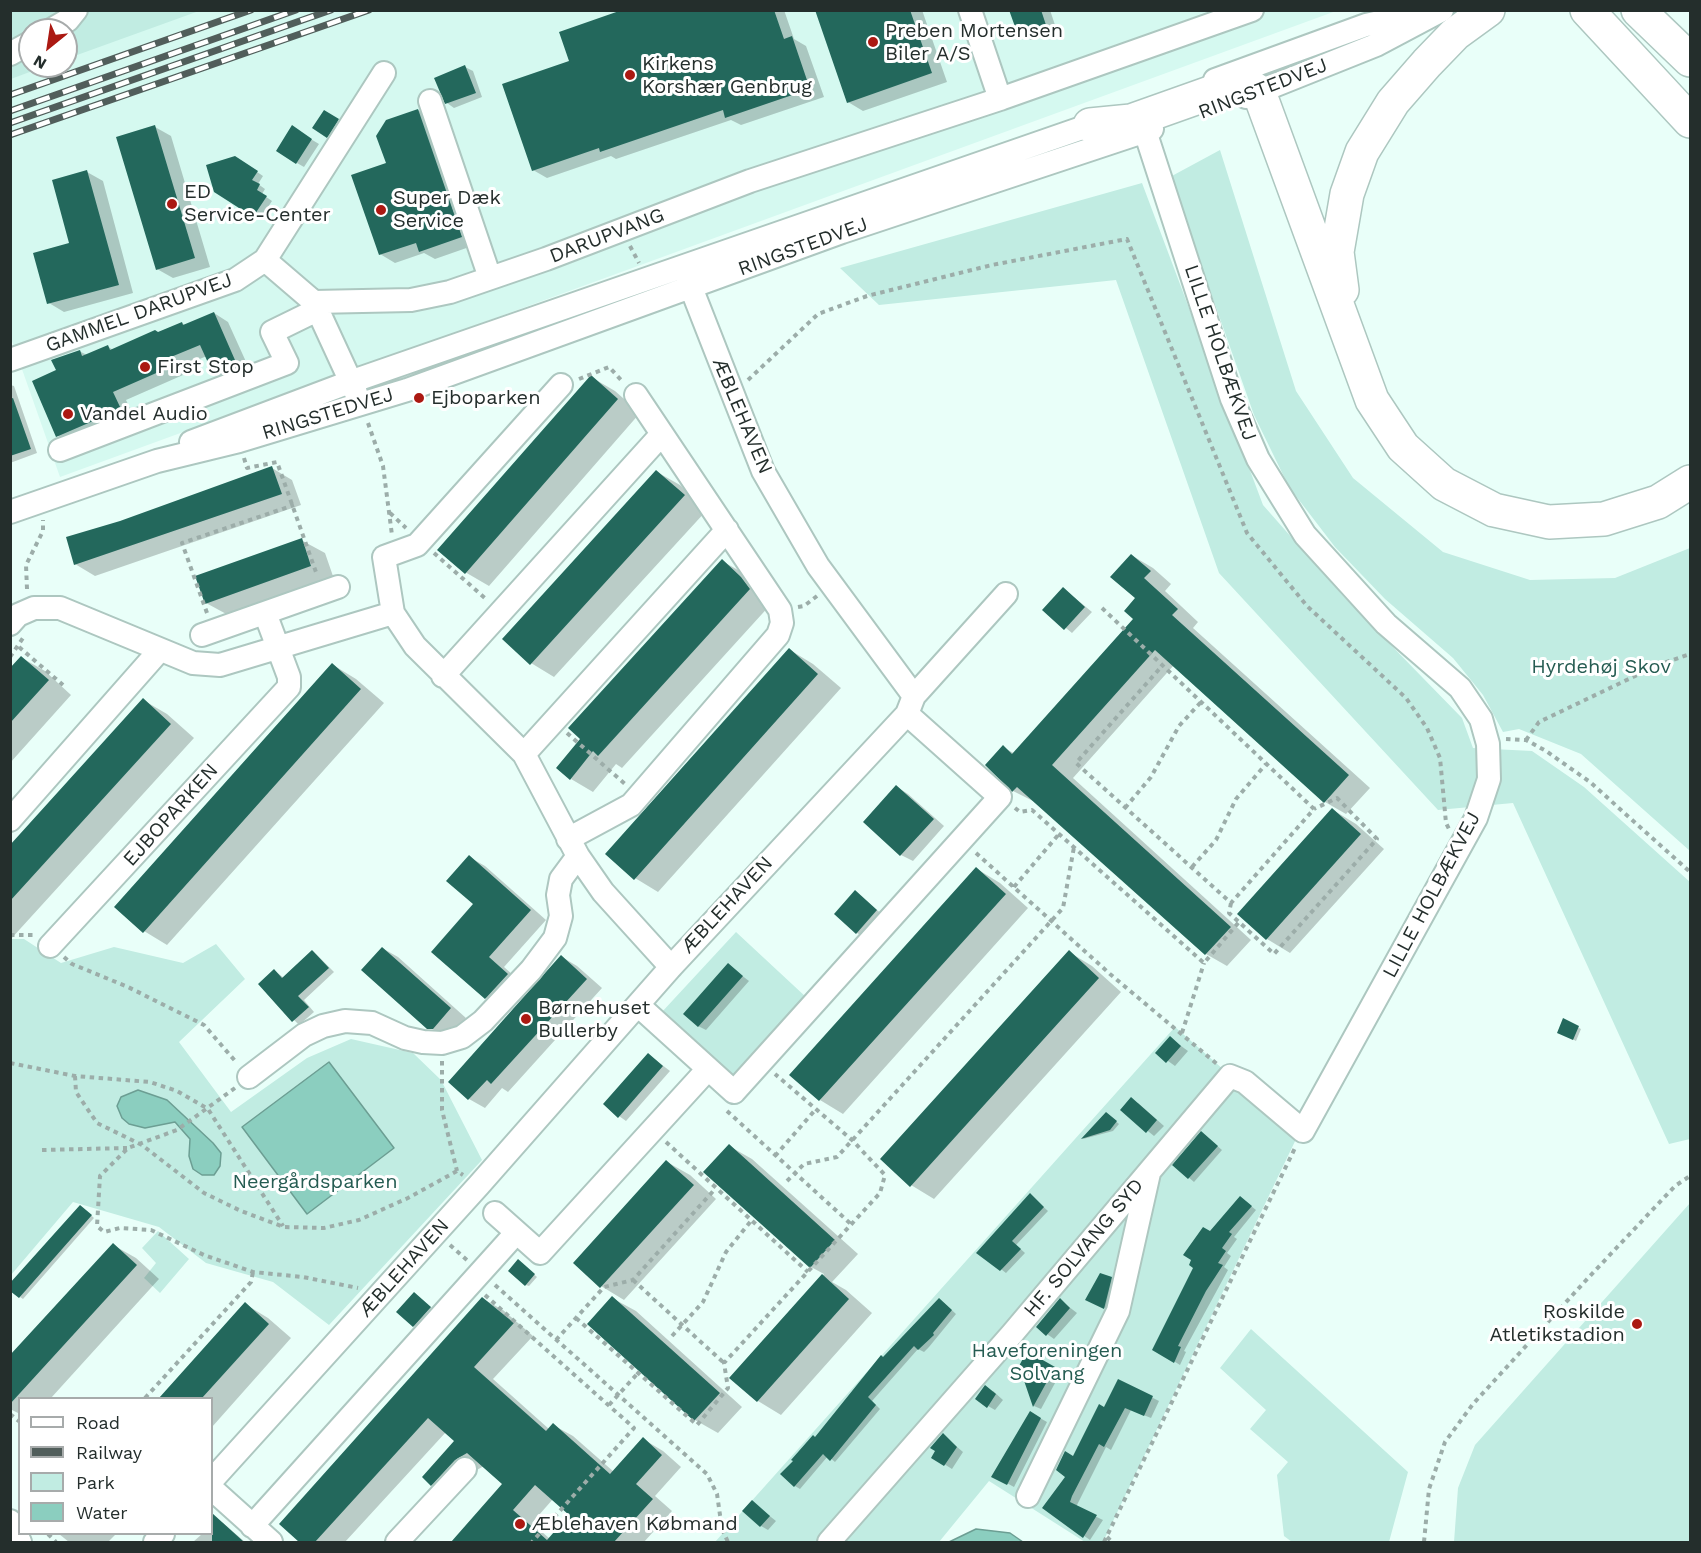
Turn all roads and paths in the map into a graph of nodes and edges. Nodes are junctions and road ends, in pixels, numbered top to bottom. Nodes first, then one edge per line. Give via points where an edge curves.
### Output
1 (970, 10) edge
2 (1252, 10) edge
3 (1430, 10) edge
4 (1442, 10) edge
5 (1488, 10) edge
6 (1587, 10) edge
7 (1638, 10) edge
8 (1690, 60) edge
9 (384, 73) dead end
10 (1259, 92) junction
11 (1000, 99) junction
12 (430, 101) dead end
13 (1690, 121) edge
14 (1090, 125) junction
15 (1145, 131) junction
16 (622, 230) junction
17 (265, 260) junction
18 (490, 278) junction
19 (686, 278) junction
20 (648, 279) junction
21 (316, 306) junction
22 (1347, 337) junction
23 (10, 360) edge
24 (350, 382) junction
25 (561, 385) joint
26 (636, 395) joint
27 (732, 395) junction
28 (361, 405) junction
29 (662, 434) junction
30 (239, 441) junction
31 (60, 450) dead end
32 (157, 461) junction
33 (1690, 482) edge
34 (41, 502) junction
35 (294, 505) junction
36 (10, 513) edge
37 (390, 513) junction
38 (727, 530) junction
39 (420, 542) junction
40 (393, 554) junction
41 (832, 585) junction
42 (331, 590) joint
43 (1006, 594) dead end
44 (779, 608) junction
45 (1102, 608) dead end
46 (501, 612) junction
47 (265, 613) junction
48 (393, 613) junction
49 (19, 617) edge
50 (208, 632) joint
51 (19, 647) dead end
52 (278, 648) junction
53 (159, 651) junction
54 (1690, 654) edge
55 (1162, 666) junction
56 (442, 676) junction
57 (63, 685) dead end
58 (1201, 702) junction
59 (910, 705) junction
60 (553, 721) junction
61 (1526, 740) junction
62 (1488, 744) junction
63 (524, 753) junction
64 (1266, 764) junction
65 (639, 796) junction
66 (1000, 797) junction
67 (1125, 808) junction
68 (1314, 809) junction
69 (10, 819) edge
70 (1059, 834) junction
71 (962, 840) junction
72 (1074, 847) junction
73 (573, 848) junction
74 (1460, 848) junction
75 (1192, 867) junction
76 (1690, 872) edge
77 (1014, 887) junction
78 (1231, 903) junction
79 (1050, 920) junction
80 (1239, 922) junction
81 (10, 935) edge
82 (51, 946) junction
83 (1204, 963) junction
84 (670, 967) junction
85 (639, 1006) junction
86 (1182, 1033) junction
87 (442, 1042) junction
88 (761, 1062) junction
89 (10, 1063) edge
90 (702, 1075) junction
91 (75, 1076) junction
92 (1230, 1076) junction
93 (249, 1077) junction
94 (208, 1109) junction
95 (816, 1109) junction
96 (653, 1129) junction
97 (1303, 1131) junction
98 (852, 1140) junction
99 (142, 1145) junction
100 (128, 1148) junction
101 (42, 1150) dead end
102 (775, 1156) junction
103 (457, 1171) junction
104 (1149, 1171) junction
105 (795, 1173) junction
106 (1690, 1176) edge
107 (787, 1181) dead end
108 (479, 1185) junction
109 (715, 1188) junction
110 (495, 1213) dead end
111 (751, 1221) junction
112 (852, 1225) junction
113 (284, 1227) junction
114 (436, 1233) junction
115 (516, 1233) junction
116 (253, 1272) junction
117 (808, 1272) junction
118 (476, 1277) junction
119 (633, 1280) junction
120 (377, 1298) junction
121 (576, 1318) junction
122 (681, 1325) junction
123 (672, 1336) dead end
124 (556, 1340) junction
125 (724, 1364) junction
126 (638, 1373) junction
127 (618, 1395) junction
128 (146, 1397) edge
129 (609, 1406) junction
130 (465, 1469) dead end
131 (213, 1479) edge
132 (213, 1490) edge
133 (1028, 1496) dead end
134 (10, 1521) edge
135 (252, 1526) junction
136 (1107, 1537) junction
137 (20, 1542) edge
138 (271, 1542) edge
139 (397, 1542) edge
140 (532, 1542) edge
141 (728, 1542) edge
142 (829, 1542) edge
143 (1104, 1542) edge
144 (1112, 1542) edge
145 (1424, 1542) edge

1 - 11 street
2 - 11 street, DARUPVANG
3 - 14 street, RINGSTEDVEJ via 1366,25
4 - 10 street, RINGSTEDVEJ via 1376,45
5 - 22 highway via 1455,34 1427,63 1393,102 1362,152 1347,194 1337,252
6 - 13 highway
7 - 8 highway
9 - 17 street, GAMMEL DARUPVEJ
10 - 14 highway via 1250,86 1224,88 1131,121
10 - 15 street, RINGSTEDVEJ
10 - 22 highway
11 - 16 street, DARUPVANG via 750,181
12 - 18 street
14 - 19 street, RINGSTEDVEJ
15 - 19 street, RINGSTEDVEJ via 842,232
15 - 62 street, LILLE HOLBÆKVEJ via 1232,399 1258,459 1305,535 1386,624 1460,688 1481,719
16 - 18 street, DARUPVANG
16 - 20 path
17 - 21 street
17 - 23 street, GAMMEL DARUPVEJ via 235,280
18 - 21 street, DARUPVANG via 411,300
19 - 20 street, RINGSTEDVEJ
19 - 27 street, ÆBLEHAVEN
19 - 28 street, RINGSTEDVEJ
20 - 24 street, RINGSTEDVEJ
21 - 24 street
21 - 31 street via 273,332 286,363
22 - 33 highway via 1372,400 1403,447 1444,484 1494,510 1549,522 1604,519 1658,502
24 - 28 street
24 - 32 street, RINGSTEDVEJ via 202,436
25 - 26 path via 609,367
25 - 39 street
26 - 29 street
27 - 41 street, ÆBLEHAVEN via 763,471
27 - 74 path via 818,314 867,296 992,265 1127,239 1247,533 1307,606 1406,698 1427,728 1440,758 1446,823
28 - 30 street, RINGSTEDVEJ
28 - 37 path via 383,466
29 - 38 street
29 - 46 street
30 - 32 street, RINGSTEDVEJ
30 - 35 path via 247,468 277,462
32 - 34 street, RINGSTEDVEJ
34 - 36 street, RINGSTEDVEJ
34 - 49 path via 43,531 26,565
35 - 42 path
35 - 50 path via 182,543
37 - 39 path
37 - 40 path
38 - 44 street
38 - 60 street
39 - 40 street
39 - 46 path
40 - 48 street via 384,557
41 - 44 path via 804,606
41 - 59 street, ÆBLEHAVEN
42 - 47 street
43 - 59 street
44 - 65 street via 782,617 778,635
45 - 55 path
46 - 56 street
47 - 50 street
47 - 52 street, EJBOPARKEN
48 - 52 street
48 - 56 street
49 - 53 street via 34,608 60,608
51 - 57 path
52 - 53 street via 220,665 193,663
52 - 82 street, EJBOPARKEN via 289,687
53 - 69 street
54 - 61 path via 1658,665 1539,722
55 - 58 path
55 - 67 path via 1076,763
56 - 63 street
58 - 64 path
58 - 67 path via 1179,726 1151,777
59 - 66 street
59 - 84 street, ÆBLEHAVEN
60 - 63 street
60 - 65 path
61 - 62 path
61 - 76 path via 1590,782
62 - 74 street, LILLE HOLBÆKVEJ via 1489,779 1476,818
63 - 73 street
64 - 68 path
64 - 75 path via 1236,799 1216,840
65 - 73 street
66 - 70 path via 1020,812 1032,810
66 - 71 street
67 - 75 path
68 - 78 path
68 - 80 path via 1336,798 1377,840 1275,954
70 - 72 path
70 - 77 path
71 - 77 path
71 - 88 street
72 - 79 path via 1063,908
72 - 83 path
73 - 84 street via 603,892
73 - 87 street via 561,879 561,916 555,938 483,1021 462,1036
74 - 97 street, LILLE HOLBÆKVEJ
75 - 78 path
77 - 79 path
78 - 80 path via 1229,914
79 - 86 path
79 - 98 path
80 - 83 path
81 - 82 path via 32,934
82 - 93 path via 72,964 204,1024
83 - 86 path
84 - 85 street, ÆBLEHAVEN
85 - 90 street
85 - 108 street, ÆBLEHAVEN
86 - 92 path
87 - 93 street via 405,1038 372,1023 345,1021 304,1035
87 - 103 path via 442,1110
88 - 90 street via 734,1092
88 - 95 path
89 - 91 path
90 - 96 street
90 - 102 path
91 - 94 path via 150,1082 177,1091
91 - 99 path via 76,1092 97,1123
92 - 97 street via 1245,1082
92 - 104 street, HF. SOLVANG SYD
93 - 94 path
94 - 99 path via 177,1130
94 - 113 path
95 - 98 path
95 - 102 path
96 - 109 path
96 - 115 street via 540,1253
97 - 136 path
98 - 105 path via 837,1157 804,1164
98 - 112 path via 885,1175 880,1194
99 - 100 path
99 - 113 path via 204,1193
100 - 101 path
100 - 116 path via 100,1176 98,1226 105,1232 120,1228 151,1230
102 - 105 path
103 - 108 path
103 - 113 path via 359,1220 324,1228
104 - 133 street, HF. SOLVANG SYD via 1118,1311
104 - 142 street, HF. SOLVANG SYD
105 - 107 path
105 - 112 path
106 - 145 path via 1675,1186 1588,1277 1473,1404 1446,1442 1429,1489
108 - 114 street, ÆBLEHAVEN
109 - 111 path
109 - 119 path
110 - 115 street
111 - 117 path
111 - 122 path via 726,1252 702,1302
112 - 117 path
114 - 118 path
114 - 120 street, ÆBLEHAVEN
115 - 118 street
116 - 120 path via 351,1285
116 - 128 path via 251,1282
117 - 125 path
118 - 124 path
118 - 129 path
118 - 135 street
119 - 121 path via 604,1287
119 - 122 path
120 - 131 street, ÆBLEHAVEN
121 - 124 path
121 - 126 path
122 - 123 path
122 - 125 path
124 - 127 path
125 - 126 path via 728,1388 697,1425
126 - 127 path
127 - 129 path
127 - 141 path via 707,1474 717,1494
129 - 140 path via 634,1428
130 - 139 street
132 - 135 street
134 - 137 street
135 - 138 street
136 - 143 path
136 - 144 path

